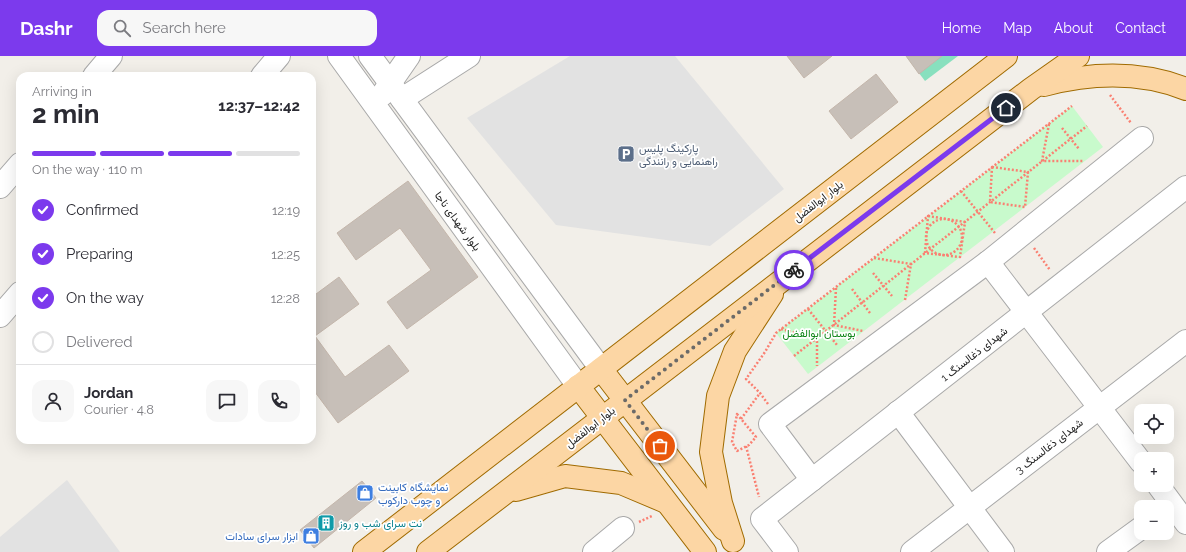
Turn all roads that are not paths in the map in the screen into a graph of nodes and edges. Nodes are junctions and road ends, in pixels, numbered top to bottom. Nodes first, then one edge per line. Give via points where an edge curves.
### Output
1 (111, 56) edge
2 (279, 56) edge
3 (370, 56) edge
4 (409, 56) edge
5 (469, 56) edge
6 (1006, 56) edge
7 (1078, 56) edge
8 (347, 60) edge
9 (97, 72) edge
10 (265, 72) edge
11 (1031, 89) junction
12 (1186, 89) edge
13 (396, 91) junction
14 (375, 106) junction
15 (1142, 138) road end
16 (1186, 187) edge
17 (988, 262) junction
18 (782, 280) junction
19 (16, 298) edge
20 (1026, 314) junction
21 (0, 316) edge
22 (1186, 341) edge
23 (601, 369) junction
24 (578, 386) junction
25 (625, 400) junction
26 (1100, 407) junction
27 (898, 412) junction
28 (602, 418) junction
29 (1134, 453) edge
30 (812, 480) junction
31 (1165, 492) edge
32 (504, 494) junction
33 (1175, 502) edge
34 (670, 506) junction
35 (970, 508) junction
36 (1186, 522) edge
37 (623, 528) road end
38 (1134, 533) edge
39 (738, 547) edge
40 (364, 552) edge
41 (428, 552) edge
42 (594, 552) edge
43 (705, 552) edge
44 (787, 552) edge
45 (912, 552) edge
46 (1003, 552) edge
47 (1108, 552) edge

1 - 9 street
2 - 10 street
3 - 13 street
4 - 13 street
5 - 13 street
6 - 23 main road, بلوار ابوالفضل
7 - 11 main road, بلوار ابوالفضل
8 - 14 street, بلوار شهدای ناجا
11 - 12 main road via 1067,79 1096,76 1141,77
11 - 18 main road, بلوار ابوالفضل
13 - 14 street
13 - 23 street
14 - 24 street, بلوار شهدای ناجا
15 - 17 street
16 - 20 street, شهدای ذغالسنگ 1
17 - 20 street
17 - 30 street via 770,424
18 - 25 main road, بلوار ابوالفضل
18 - 39 main road via 735,351 718,396 710,452 721,503
19 - 21 street
20 - 26 street
20 - 27 street, شهدای ذغالسنگ 1
22 - 26 street, شهدای ذغالسنگ 3
23 - 24 main road, بلوار ابوالفضل
23 - 25 main road
24 - 28 main road
24 - 40 main road, بلوار ابوالفضل
25 - 28 main road, بلوار ابوالفضل
25 - 39 main road
26 - 29 street
26 - 35 street, شهدای ذغالسنگ 3
27 - 30 street, شهدای ذغالسنگ 1
27 - 35 street
28 - 32 main road, بلوار ابوالفضل
28 - 34 main road
30 - 44 street, شهدای ذغالسنگ 1 via 762,519
31 - 33 street
32 - 34 main road via 565,476 621,483
32 - 41 main road, بلوار ابوالفضل
33 - 36 street
34 - 43 main road
35 - 45 street, شهدای ذغالسنگ 3
35 - 46 street
37 - 42 street
38 - 47 street

